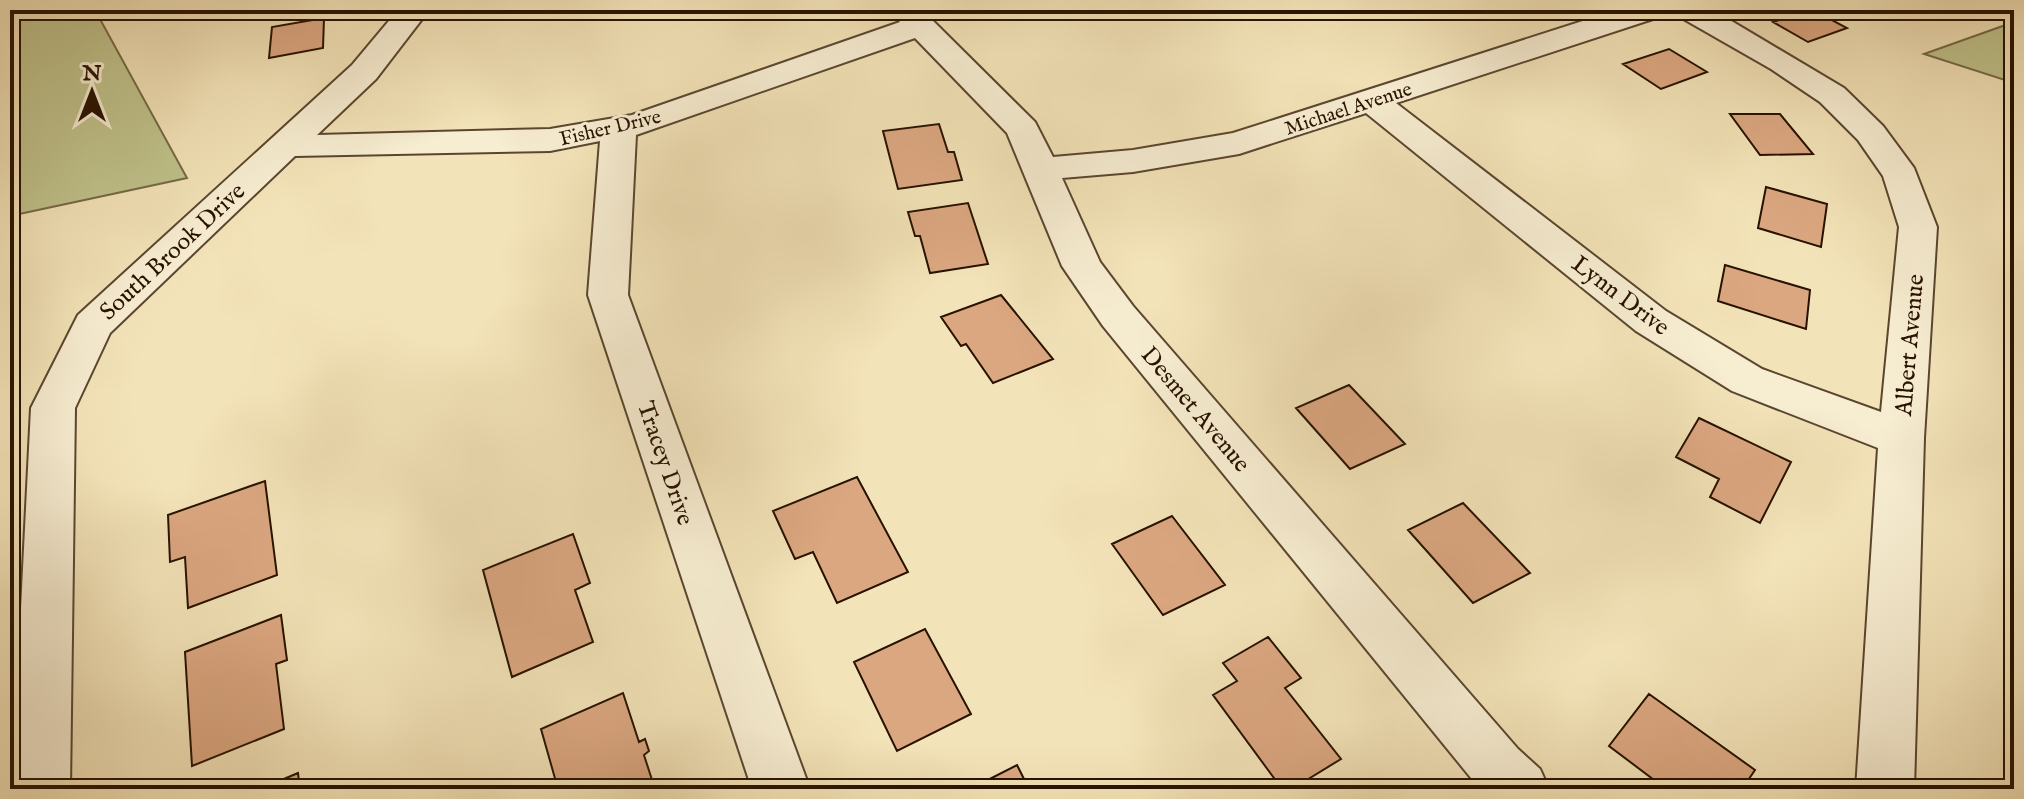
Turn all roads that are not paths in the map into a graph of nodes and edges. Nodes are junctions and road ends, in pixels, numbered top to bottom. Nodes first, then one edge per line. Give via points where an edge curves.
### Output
1 (414, 10) edge
2 (1648, 10) edge
3 (1691, 10) edge
4 (913, 18) edge
5 (1371, 100) junction
6 (619, 127) junction
7 (285, 146) junction
8 (1039, 169) junction
9 (1901, 438) junction
10 (41, 789) edge
11 (781, 789) edge
12 (1520, 789) edge
13 (1885, 789) edge

1 - 7 street, South Brook Drive via 364,72
2 - 5 street, Michael Avenue
3 - 9 street, Albert Avenue via 1832,95 1871,133 1901,176 1918,227
4 - 6 street, Fisher Drive via 639,124
4 - 8 street, Desmet Avenue via 1023,129
5 - 8 street, Michael Avenue via 1239,143 1133,161
5 - 9 street, Lynn Drive via 1651,321 1747,380
6 - 7 street, Fisher Drive via 550,140
6 - 11 street, Tracey Drive via 608,295
7 - 10 street, South Brook Drive via 93,325 53,408
8 - 12 street, Desmet Avenue via 1082,266 1118,316
9 - 13 street, Albert Avenue

